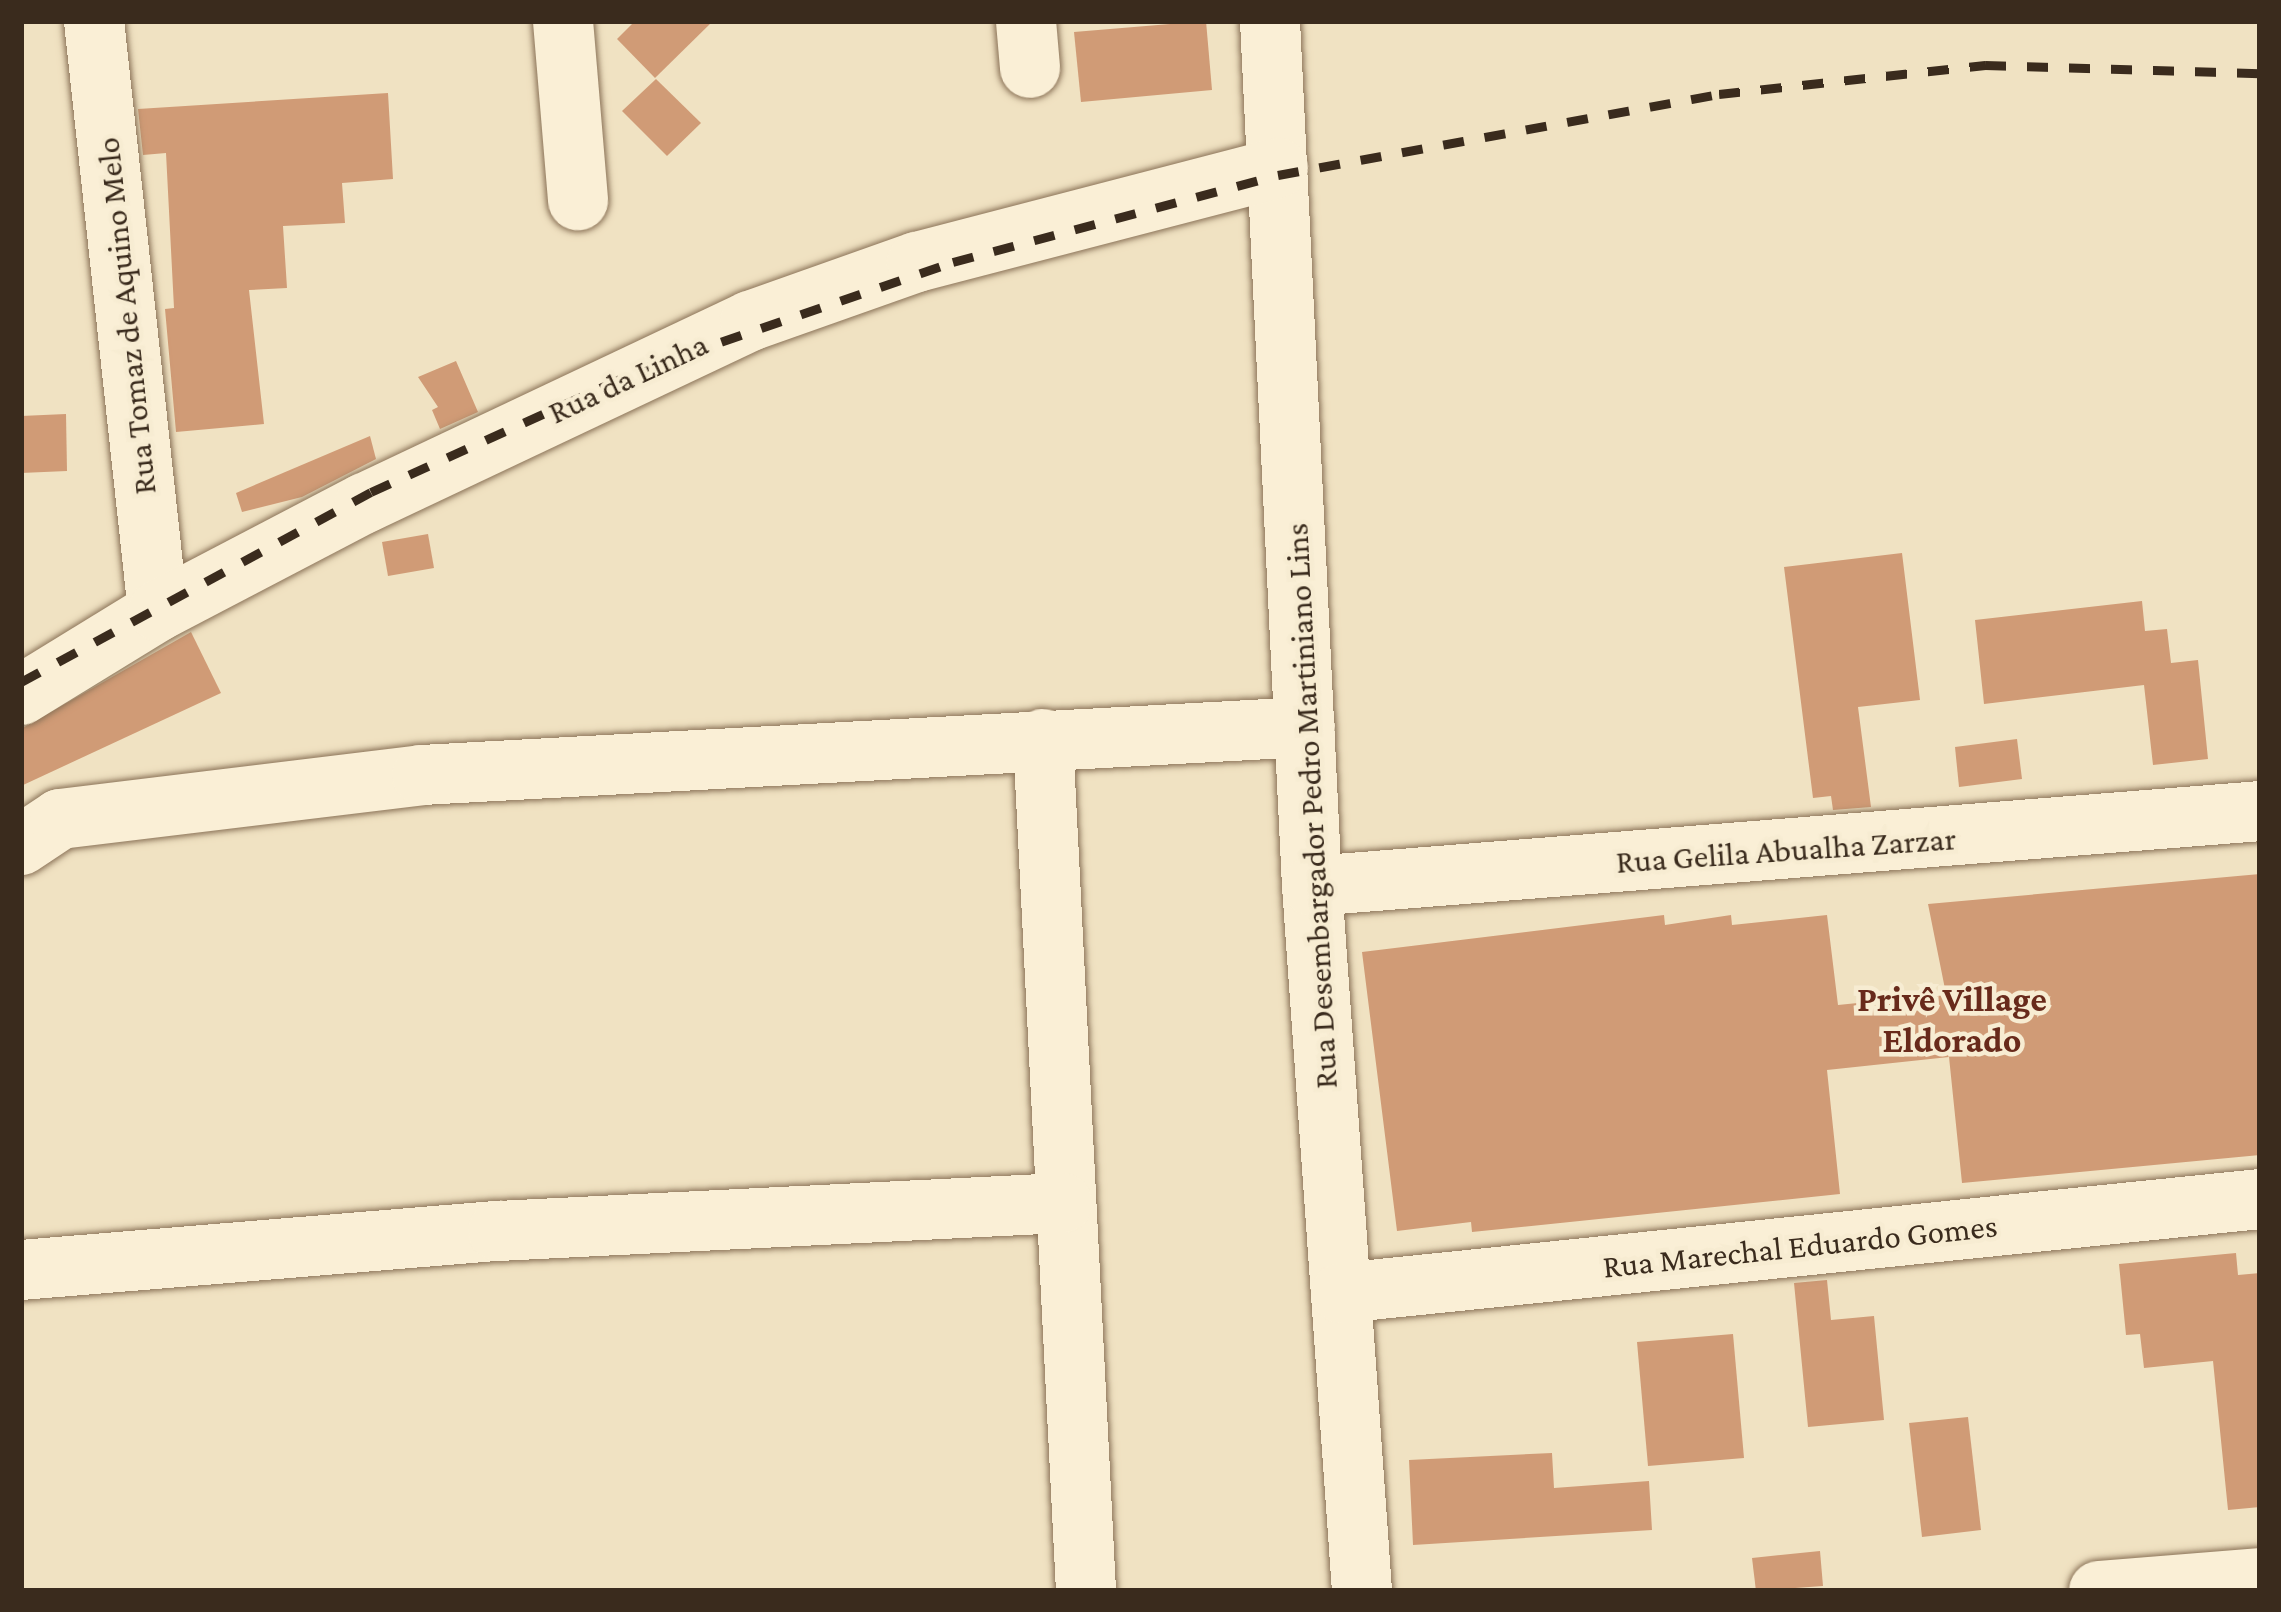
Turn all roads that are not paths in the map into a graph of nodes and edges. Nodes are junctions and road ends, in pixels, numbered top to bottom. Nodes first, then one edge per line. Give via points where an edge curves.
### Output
1 (94, 21) edge
2 (563, 21) edge
3 (1270, 21) edge
4 (1278, 168) junction
5 (578, 200) dead end
6 (158, 610) junction
7 (21, 694) edge
8 (1305, 727) junction
9 (1043, 739) junction
10 (2260, 811) edge
11 (21, 845) edge
12 (1312, 886) junction
13 (2260, 1199) edge
14 (1062, 1203) junction
15 (21, 1270) edge
16 (1341, 1293) junction
17 (2260, 1578) edge
18 (1086, 1591) edge
19 (1362, 1591) edge
20 (2098, 1591) edge

1 - 6 street, Rua Tomaz de Aquino Melo
2 - 5 street
3 - 4 street, Rua Desembargador Pedro Martiniano Lins
4 - 6 street, Rua da Linha via 917,262 787,306 386,493
4 - 8 street, Rua Desembargador Pedro Martiniano Lins
6 - 7 street, Rua da Linha
8 - 9 street
8 - 12 street, Rua Desembargador Pedro Martiniano Lins
9 - 11 street via 422,775 60,819
9 - 14 street
10 - 12 street, Rua Gelila Abualha Zarzar
12 - 16 street, Rua Desembargador Pedro Martiniano Lins
13 - 16 street, Rua Marechal Eduardo Gomes
14 - 15 street via 498,1231
14 - 18 street
16 - 19 street, Rua Desembargador Pedro Martiniano Lins
17 - 20 street

